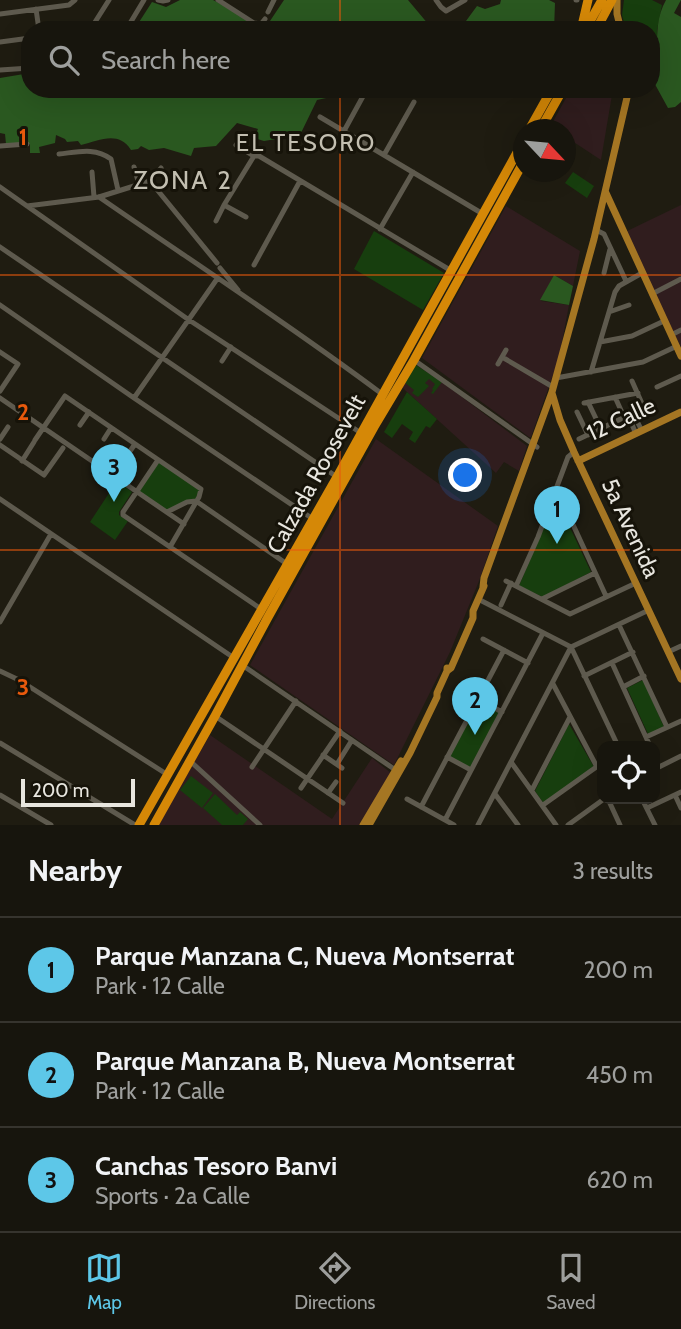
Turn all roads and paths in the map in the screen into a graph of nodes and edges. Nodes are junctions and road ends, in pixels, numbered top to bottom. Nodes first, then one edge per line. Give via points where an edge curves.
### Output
1 (109, 0) edge
2 (144, 0) edge
3 (158, 0) edge
4 (168, 0) edge
5 (218, 0) edge
6 (274, 0) edge
7 (436, 0) edge
8 (465, 0) edge
9 (589, 0) edge
10 (602, 0) edge
11 (615, 0) edge
12 (74, 2) edge
13 (36, 9) junction
14 (268, 12) dead end
15 (0, 14) edge
16 (38, 21) edge
17 (96, 21) edge
18 (131, 21) edge
19 (251, 21) edge
20 (585, 21) edge
21 (589, 21) edge
22 (602, 21) edge
23 (617, 21) edge
24 (21, 39) edge
25 (0, 42) edge
26 (21, 69) edge
27 (0, 70) edge
28 (363, 98) edge
29 (548, 98) edge
30 (556, 98) edge
31 (627, 98) edge
32 (414, 102) dead end
33 (320, 117) dead end
34 (538, 119) edge
35 (540, 119) edge
36 (344, 131) junction
37 (27, 144) dead end
38 (236, 145) dead end
39 (0, 146) edge
40 (59, 154) dead end
41 (384, 155) junction
42 (254, 156) junction
43 (513, 158) edge
44 (134, 167) dead end
45 (161, 168) dead end
46 (92, 172) dead end
47 (413, 172) junction
48 (513, 179) edge
49 (150, 181) junction
50 (300, 181) junction
51 (139, 184) junction
52 (0, 187) edge
53 (118, 190) junction
54 (605, 193) junction
55 (97, 197) junction
56 (224, 205) junction
57 (27, 206) junction
58 (600, 212) junction
59 (483, 214) junction
60 (615, 214) junction
61 (246, 217) dead end
62 (216, 221) dead end
63 (380, 229) junction
64 (596, 230) junction
65 (470, 236) junction
66 (0, 247) edge
67 (611, 247) junction
68 (606, 263) junction
69 (254, 265) dead end
70 (620, 267) junction
71 (450, 271) junction
72 (604, 273) dead end
73 (642, 273) junction
74 (217, 279) junction
75 (681, 279) edge
76 (626, 281) junction
77 (240, 292) junction
78 (652, 294) junction
79 (0, 305) edge
80 (629, 305) dead end
81 (609, 312) junction
82 (189, 320) junction
83 (664, 321) junction
84 (681, 330) edge
85 (671, 335) junction
86 (600, 342) junction
87 (677, 346) junction
88 (231, 347) junction
89 (506, 350) dead end
90 (0, 352) edge
91 (681, 356) edge
92 (162, 357) junction
93 (502, 357) junction
94 (414, 359) junction
95 (222, 361) dead end
96 (498, 364) dead end
97 (591, 372) junction
98 (681, 376) edge
99 (556, 378) junction
100 (632, 381) dead end
101 (657, 387) dead end
102 (553, 390) junction
103 (0, 391) edge
104 (638, 393) junction
105 (382, 394) junction
106 (615, 397) junction
107 (0, 398) edge
108 (134, 398) junction
109 (652, 404) dead end
110 (644, 408) junction
111 (89, 412) junction
112 (577, 412) dead end
113 (681, 412) edge
114 (628, 415) junction
115 (560, 420) junction
116 (80, 425) dead end
117 (8, 427) dead end
118 (374, 427) junction
119 (44, 428) junction
120 (111, 428) junction
121 (601, 429) junction
122 (639, 432) junction
123 (361, 433) junction
124 (588, 435) junction
125 (0, 439) edge
126 (104, 439) dead end
127 (579, 439) dead end
128 (135, 444) junction
129 (0, 445) edge
130 (535, 446) junction
131 (63, 448) dead end
132 (574, 452) junction
133 (127, 457) dead end
134 (159, 460) junction
135 (22, 461) junction
136 (578, 461) junction
137 (337, 477) junction
138 (556, 490) junction
139 (137, 492) junction
140 (0, 499) edge
141 (196, 501) junction
142 (167, 512) junction
143 (313, 519) junction
144 (184, 524) junction
145 (51, 534) junction
146 (170, 547) junction
147 (291, 566) junction
148 (595, 573) junction
149 (511, 583) junction
150 (636, 583) junction
151 (606, 596) junction
152 (478, 599) junction
153 (542, 599) junction
154 (501, 605) dead end
155 (261, 609) junction
156 (649, 610) junction
157 (0, 622) edge
158 (619, 625) junction
159 (543, 633) junction
160 (483, 639) dead end
161 (681, 646) edge
162 (571, 648) junction
163 (505, 650) junction
164 (633, 652) junction
165 (668, 652) junction
166 (234, 658) junction
167 (528, 663) junction
168 (612, 663) junction
169 (242, 665) junction
170 (0, 671) edge
171 (584, 676) junction
172 (644, 676) junction
173 (681, 679) edge
174 (553, 684) junction
175 (623, 687) junction
176 (478, 699) junction
177 (296, 701) junction
178 (502, 712) junction
179 (215, 716) junction
180 (570, 717) junction
181 (681, 721) edge
182 (667, 727) junction
183 (340, 731) junction
184 (646, 737) junction
185 (352, 740) junction
186 (616, 741) edge
187 (648, 741) edge
188 (0, 743) edge
189 (264, 749) junction
190 (323, 755) junction
191 (681, 756) edge
192 (447, 757) junction
193 (190, 761) junction
194 (511, 762) junction
195 (597, 762) edge
196 (597, 766) edge
197 (660, 766) edge
198 (252, 767) dead end
199 (397, 771) junction
200 (471, 771) junction
201 (168, 775) junction
202 (307, 779) junction
203 (336, 782) dead end
204 (301, 788) dead end
205 (532, 790) junction
206 (328, 793) junction
207 (678, 793) edge
208 (495, 794) junction
209 (0, 795) edge
210 (407, 799) dead end
211 (343, 803) dead end
212 (599, 804) edge
213 (609, 804) edge
214 (645, 804) edge
215 (542, 805) junction
216 (421, 807) junction
217 (647, 808) junction
218 (681, 808) edge
219 (445, 820) junction
220 (368, 824) edge
221 (51, 825) edge
222 (137, 825) edge
223 (154, 825) edge
224 (260, 825) edge
225 (454, 825) edge
226 (478, 825) edge
227 (517, 825) edge
228 (556, 825) edge
229 (568, 825) edge
230 (620, 825) edge
231 (655, 825) edge

1 - 17 street
2 - 18 street
3 - 4 street
5 - 19 street
6 - 14 street
7 - 8 street via 444,10
9 - 20 highway
10 - 21 highway
11 - 22 highway
11 - 23 main road
12 - 13 street
13 - 15 street
13 - 16 street
24 - 25 street
26 - 27 street
28 - 36 street
29 - 34 highway
30 - 35 highway
31 - 54 main road
32 - 41 street
33 - 36 street
36 - 41 street
37 - 39 street
38 - 42 street
40 - 53 street via 101,152 111,159
41 - 47 street
42 - 50 street
42 - 56 street
43 - 59 highway, Calzada Roosevelt
44 - 51 street
45 - 49 street
46 - 55 street
47 - 59 street
47 - 63 street
48 - 94 highway, Calzada Roosevelt
49 - 51 street
49 - 77 street
50 - 63 street
50 - 69 street
51 - 53 street
52 - 57 street
53 - 55 street
54 - 58 main road
54 - 60 main road
55 - 57 street
55 - 74 street
56 - 61 street
56 - 62 street
57 - 82 street
58 - 60 main road via 607,209
58 - 64 main road
59 - 65 highway, Calzada Roosevelt
60 - 73 main road
63 - 71 street
64 - 67 street
64 - 99 main road
65 - 71 highway, Calzada Roosevelt
65 - 94 highway via 412,349
66 - 92 street
67 - 68 street
67 - 70 street
68 - 70 street
68 - 72 street
70 - 76 street
71 - 105 highway, Calzada Roosevelt
73 - 76 street
73 - 78 main road
74 - 77 street
74 - 82 street
75 - 78 street
76 - 81 street via 615,292
77 - 105 street
78 - 83 main road
79 - 108 street
80 - 81 street
81 - 86 street
82 - 88 street
82 - 92 street
83 - 85 main road
83 - 86 street via 632,336
84 - 85 street
85 - 87 main road
86 - 97 street
87 - 91 main road
87 - 97 street via 643,362
88 - 95 street
88 - 123 street
89 - 93 street
90 - 103 street via 18,364
92 - 108 street
92 - 137 street
93 - 96 street
93 - 102 street
94 - 118 highway, Calzada Roosevelt
94 - 130 street
97 - 99 street
98 - 101 street
99 - 102 main road
100 - 104 street
102 - 115 main road, 5a Avenida
102 - 130 main road
104 - 106 street
104 - 110 street
105 - 118 highway via 385,400
105 - 123 highway, Calzada Roosevelt
106 - 114 street
106 - 121 street via 586,402
107 - 119 street
108 - 143 street
109 - 110 street
110 - 114 street
111 - 116 street
111 - 119 street via 65,396
111 - 120 street
112 - 124 street
113 - 122 main road, 12 Calle
114 - 121 street
114 - 122 street
115 - 130 main road via 549,416
115 - 132 main road, 5a Avenida
117 - 125 street
118 - 147 highway, Calzada Roosevelt
119 - 135 street
119 - 139 street
120 - 126 street
120 - 128 street
121 - 124 street
122 - 136 main road, 12 Calle
123 - 137 highway, Calzada Roosevelt
124 - 127 street
128 - 133 street
128 - 134 street
129 - 135 street
130 - 152 main road
131 - 135 street via 45,475
132 - 136 main road, 5a Avenida
132 - 138 street, 12 Calle
134 - 139 street
134 - 141 street via 201,489
136 - 150 main road, 5a Avenida
137 - 143 highway, Calzada Roosevelt
138 - 148 street
138 - 149 street, 12 Calle via 538,537
139 - 142 street
139 - 146 street via 123,515
140 - 145 street
141 - 142 street
141 - 144 street
141 - 147 street
142 - 144 street
143 - 147 highway, Calzada Roosevelt
144 - 146 street
145 - 157 street
145 - 166 street
146 - 155 street
147 - 155 highway, Calzada Roosevelt
147 - 169 highway
148 - 151 street
148 - 153 street
149 - 153 street
149 - 154 street, 12 Calle
150 - 151 street
150 - 156 main road, 5a Avenida
151 - 153 street via 570,614
152 - 159 street
152 - 199 main road via 438,697
155 - 166 highway, Calzada Roosevelt
156 - 158 street
156 - 165 main road, 5a Avenida
158 - 162 street
158 - 164 street
159 - 162 street
159 - 167 street
160 - 163 street
161 - 165 street
162 - 171 street
162 - 174 street
163 - 167 street
163 - 176 street
164 - 168 street
164 - 172 street
165 - 173 main road, 5a Avenida
166 - 201 highway, Calzada Roosevelt
167 - 178 street
168 - 171 street
168 - 175 street
169 - 177 street
169 - 179 highway
170 - 201 street
171 - 186 street
172 - 175 street
172 - 182 street
174 - 180 street
174 - 194 street
175 - 184 street
176 - 178 street
176 - 192 street
177 - 183 street
177 - 189 street
178 - 200 street
179 - 189 street
179 - 193 highway
180 - 195 street
180 - 205 street
181 - 182 street
182 - 184 street
183 - 185 street
183 - 190 street
184 - 187 street
185 - 190 street via 339,766
185 - 199 street
188 - 222 street
189 - 198 street
189 - 202 street
190 - 202 street
191 - 197 street
192 - 200 street
192 - 216 street
193 - 223 highway
193 - 224 street
194 - 205 street
194 - 208 street
196 - 215 street
199 - 220 main road
200 - 219 street
201 - 222 highway, Calzada Roosevelt
202 - 204 street
202 - 206 street
203 - 206 street
205 - 215 street
206 - 211 street
207 - 217 street
207 - 218 street
208 - 226 street
208 - 227 street
209 - 221 street
210 - 216 street
212 - 229 street
213 - 230 street
214 - 217 street
215 - 228 street
216 - 219 street
217 - 231 street
219 - 225 street

